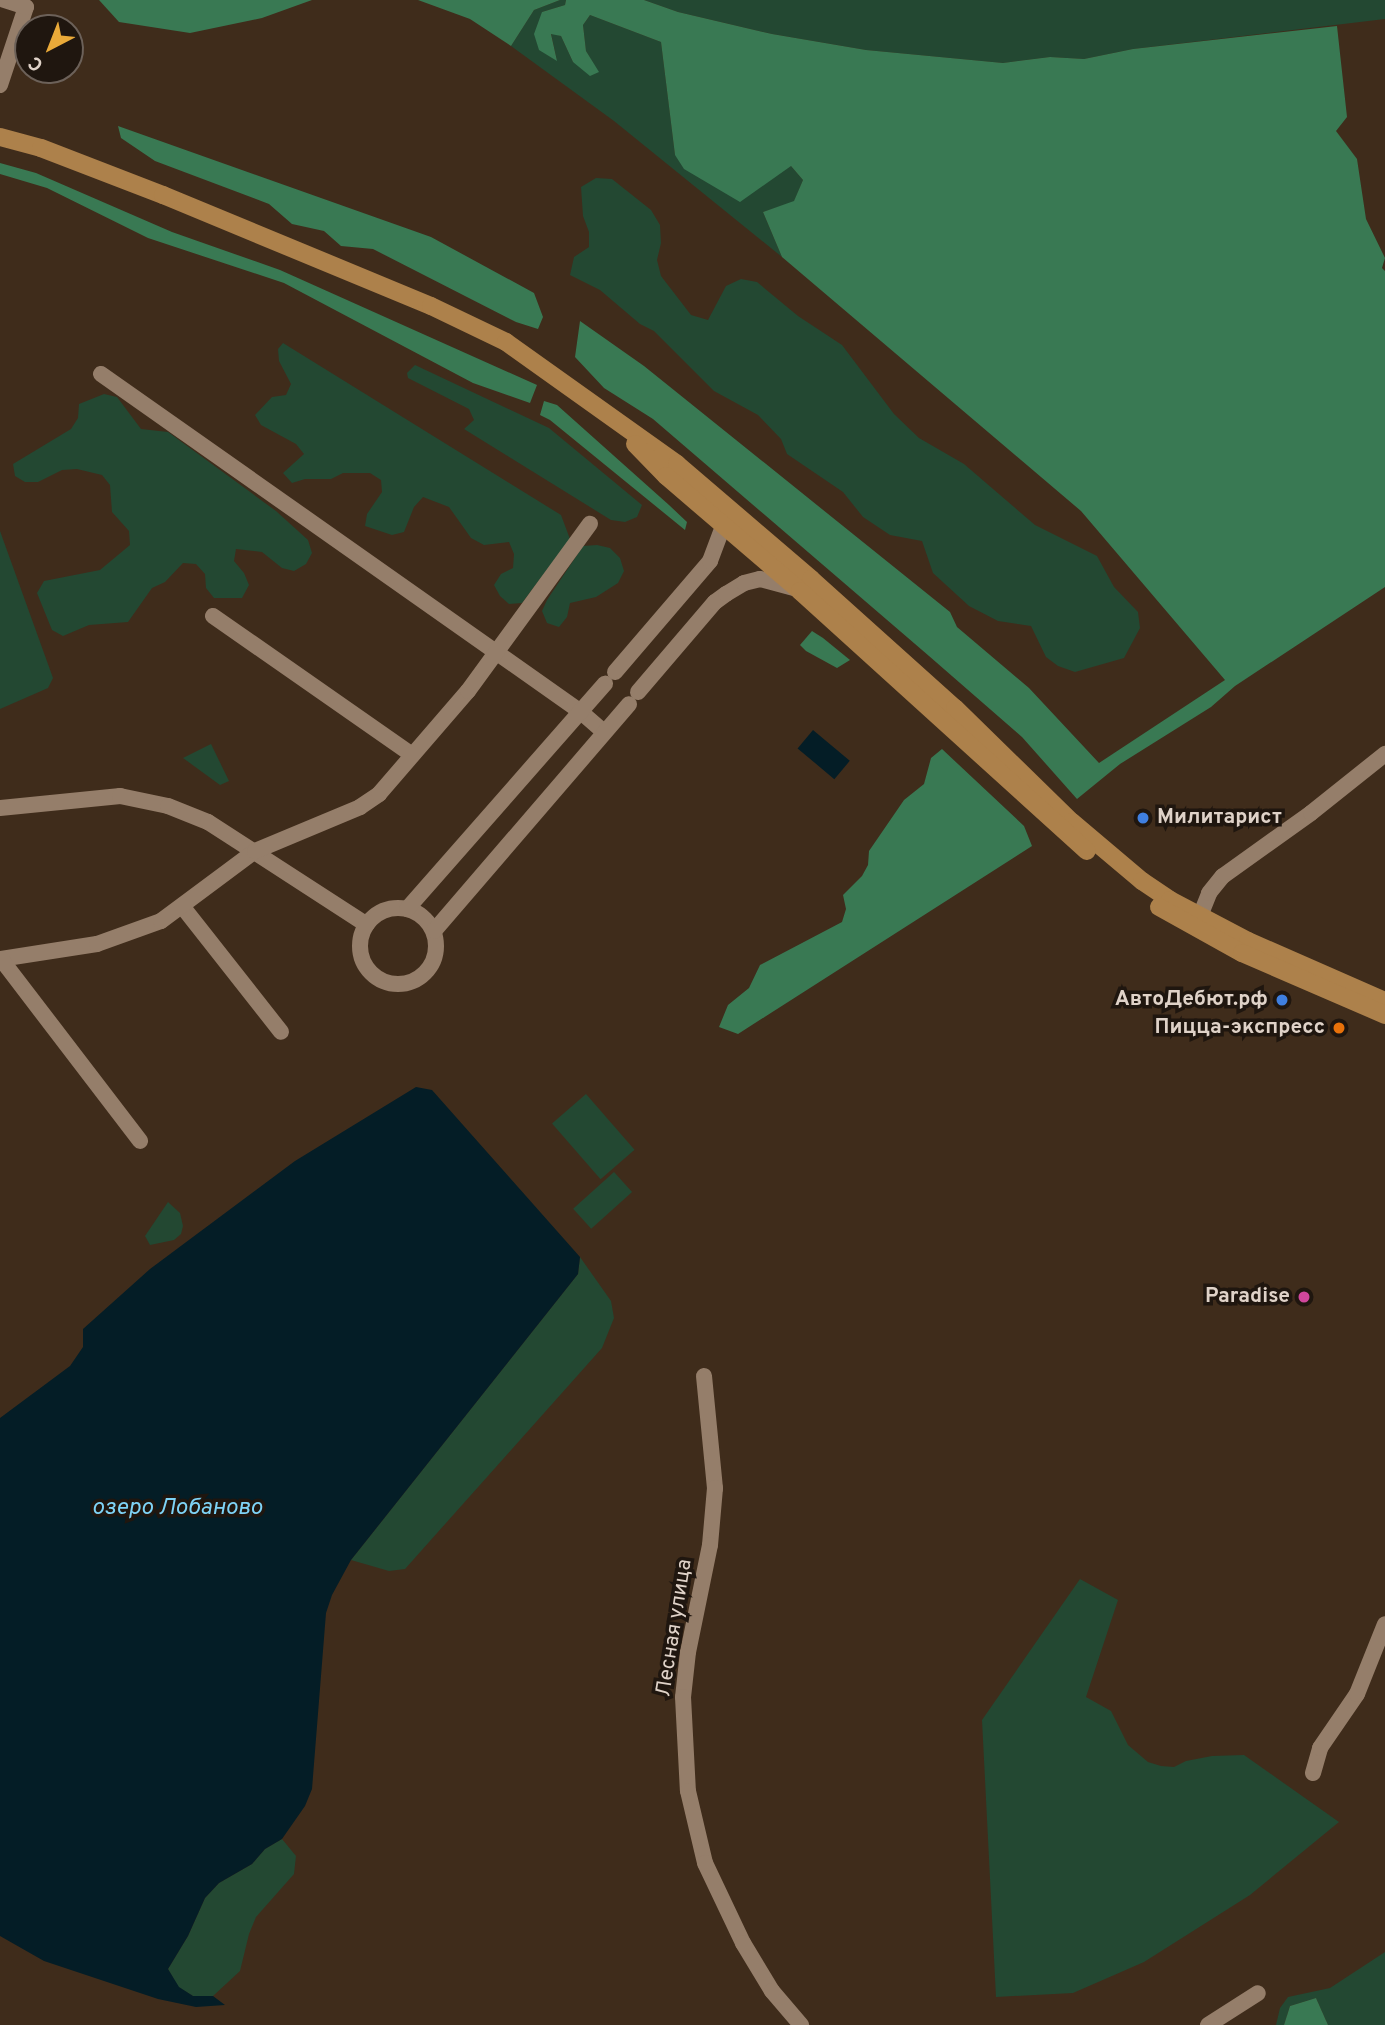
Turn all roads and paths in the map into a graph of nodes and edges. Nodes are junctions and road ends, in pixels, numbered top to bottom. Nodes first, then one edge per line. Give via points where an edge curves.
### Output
1 (4, 0) edge
2 (0, 85) edge
3 (0, 137) edge
4 (101, 373) dead end
5 (726, 516) junction
6 (590, 524) dead end
7 (800, 591) junction
8 (213, 616) dead end
9 (497, 653) junction
10 (581, 712) junction
11 (604, 732) junction
12 (1385, 754) edge
13 (412, 755) junction
14 (0, 808) edge
15 (255, 851) junction
16 (182, 906) junction
17 (407, 909) junction
18 (1197, 922) junction
19 (367, 925) junction
20 (434, 932) junction
21 (1, 959) edge
22 (1385, 1001) edge
23 (1385, 1015) edge
24 (281, 1032) dead end
25 (140, 1141) dead end
26 (704, 1376) dead end
27 (1385, 1624) edge
28 (1313, 1773) dead end
29 (1258, 1993) dead end
30 (801, 2025) edge
31 (1208, 2025) edge

1 - 2 street via 26,7
3 - 5 main road via 163,195 453,316 534,360 600,409 666,476
4 - 9 street
5 - 7 main road
5 - 10 street via 710,561
5 - 18 main road via 955,708 1109,855
6 - 9 street
7 - 11 street via 760,579 726,594
7 - 18 main road via 1064,832 1136,890
8 - 13 street
9 - 10 street
9 - 13 street
10 - 11 street
10 - 17 street
11 - 20 street
12 - 18 street via 1223,876 1209,893
13 - 15 street via 379,794 360,807
14 - 15 street via 120,796 188,814
15 - 16 street
15 - 19 street
16 - 21 street via 126,936
16 - 24 street
17 - 19 street via 380,912
17 - 20 street via 423,917
18 - 22 main road
18 - 23 main road via 1266,964
19 - 20 street via 360,942 363,959 373,974 389,983 408,983 429,969 436,954
21 - 25 street
26 - 30 street, Лесная улица via 715,1488 710,1545 683,1697 688,1791 705,1863 743,1943
27 - 28 street via 1357,1694 1320,1748
29 - 31 street

